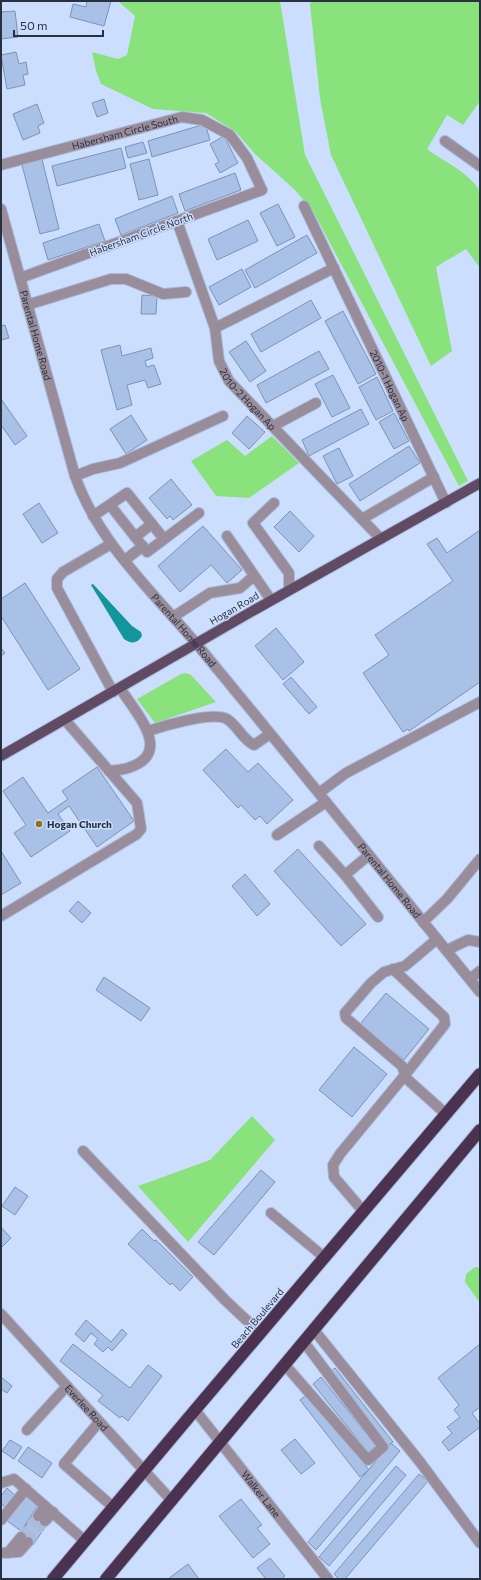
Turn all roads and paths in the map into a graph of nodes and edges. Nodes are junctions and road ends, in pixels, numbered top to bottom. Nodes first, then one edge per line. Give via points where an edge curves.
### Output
1 (445, 141) dead end
2 (1, 166) edge
3 (480, 166) edge
4 (262, 190) joint
5 (304, 206) dead end
6 (1, 209) edge
7 (177, 221) junction
8 (3, 223) edge
9 (334, 268) junction
10 (20, 278) junction
11 (186, 292) dead end
12 (27, 305) junction
13 (215, 328) junction
14 (316, 403) dead end
15 (223, 416) dead end
16 (274, 426) junction
17 (75, 476) junction
18 (434, 478) junction
19 (480, 483) edge
20 (274, 503) dead end
21 (446, 503) junction
22 (110, 505) junction
23 (199, 513) dead end
24 (93, 516) junction
25 (362, 519) junction
26 (152, 524) junction
27 (227, 536) dead end
28 (135, 537) junction
29 (164, 539) junction
30 (381, 539) junction
31 (111, 544) junction
32 (142, 546) junction
33 (125, 560) junction
34 (254, 576) junction
35 (289, 590) junction
36 (271, 600) junction
37 (173, 617) junction
38 (197, 643) junction
39 (116, 690) junction
40 (480, 702) edge
41 (65, 720) junction
42 (148, 731) junction
43 (270, 734) junction
44 (1, 756) edge
45 (109, 771) junction
46 (319, 793) junction
47 (326, 802) junction
48 (277, 835) dead end
49 (319, 846) dead end
50 (369, 855) junction
51 (480, 859) edge
52 (345, 875) junction
53 (1, 916) edge
54 (378, 917) dead end
55 (423, 922) junction
56 (437, 939) junction
57 (480, 942) edge
58 (447, 950) junction
59 (393, 969) junction
60 (480, 971) edge
61 (470, 979) junction
62 (480, 992) edge
63 (480, 1074) edge
64 (405, 1075) junction
65 (446, 1114) junction
66 (480, 1130) edge
67 (84, 1151) dead end
68 (363, 1211) junction
69 (271, 1213) dead end
70 (324, 1257) junction
71 (1, 1314) edge
72 (314, 1330) junction
73 (260, 1333) junction
74 (304, 1342) junction
75 (285, 1365) junction
76 (66, 1386) junction
77 (195, 1410) junction
78 (99, 1422) junction
79 (27, 1430) dead end
80 (220, 1443) junction
81 (144, 1470) junction
82 (1, 1483) edge
83 (26, 1489) junction
84 (172, 1501) junction
85 (113, 1508) junction
86 (49, 1509) junction
87 (41, 1518) tunnel mouth
88 (1, 1520) edge
89 (24, 1539) tunnel mouth
90 (85, 1541) junction
91 (480, 1543) edge
92 (4, 1553) edge
93 (53, 1579) edge
94 (106, 1579) edge
95 (328, 1579) edge

1 - 3 street
2 - 4 street, Habersham Circle South via 182,117 202,120 230,135 247,158
4 - 7 street, Habersham Circle North
5 - 9 street, 2010-1 Hogan Ap
6 - 8 street, Parental Home Road
7 - 10 street, Habersham Circle North
7 - 13 street, 2010-2 Hogan Ap
8 - 10 street, Parental Home Road
9 - 13 street
9 - 18 street, 2010-1 Hogan Ap
10 - 12 street, Parental Home Road
11 - 12 street via 163,294 126,279 111,279
12 - 17 street, Parental Home Road
13 - 16 street, 2010-2 Hogan Ap via 219,361 229,381
14 - 16 street
15 - 17 street via 120,463
16 - 25 street, 2010-2 Hogan Ap
17 - 24 street, Parental Home Road via 82,497
18 - 21 street, 2010-1 Hogan Ap
18 - 25 street
19 - 21 main road, Hogan Road
20 - 35 street via 252,522 289,573
21 - 30 main road, Hogan Road
22 - 24 street
22 - 26 street via 127,493
22 - 28 street
23 - 29 street
24 - 31 street, Parental Home Road
25 - 30 street, 2010-2 Hogan Ap
26 - 28 street
26 - 29 street
27 - 34 street
28 - 32 street
29 - 32 street via 147,552
30 - 35 main road, Hogan Road
31 - 33 street, Parental Home Road
31 - 39 street via 63,572 57,579 57,588
32 - 33 street
33 - 37 street, Parental Home Road
34 - 36 street
34 - 37 street via 240,588 210,593
35 - 36 main road, Hogan Road
36 - 38 main road, Hogan Road
37 - 38 street, Parental Home Road
38 - 39 main road, Hogan Road
38 - 43 street, Parental Home Road
39 - 41 main road, Hogan Road
39 - 42 street
40 - 46 street via 346,773
41 - 44 main road, Hogan Road
41 - 45 street
42 - 43 street via 211,717 225,718 254,744
42 - 45 street via 151,746 143,760 128,768
43 - 46 street, Parental Home Road
45 - 53 street via 137,803 141,829 137,834
46 - 47 street, Parental Home Road
47 - 48 street
47 - 50 street, Parental Home Road
49 - 52 street
50 - 52 street
50 - 55 street, Parental Home Road
51 - 55 street via 452,894
52 - 54 street
55 - 56 street, Parental Home Road
56 - 58 street, Parental Home Road
56 - 59 street via 405,966
57 - 58 street via 468,940
58 - 61 street, Parental Home Road
59 - 64 street via 444,1017 445,1024
59 - 64 street via 384,972 371,983 345,1013 346,1018 402,1066
60 - 61 street
61 - 62 street, Parental Home Road
63 - 65 highway, Beach Boulevard
64 - 65 street via 406,1079
64 - 68 street via 333,1166 334,1177
65 - 68 highway, Beach Boulevard
66 - 72 highway
67 - 73 street via 225,1300
68 - 70 highway, Beach Boulevard
69 - 70 street
70 - 73 highway, Beach Boulevard
71 - 76 street, Everlee Road
72 - 74 highway
72 - 91 street via 420,1462
73 - 77 highway, Beach Boulevard
74 - 75 highway
74 - 75 street via 383,1447 368,1460
75 - 80 highway
76 - 78 street, Everlee Road
76 - 79 street
77 - 80 street, Walker Lane
77 - 81 highway, Beach Boulevard
78 - 81 street, Everlee Road
78 - 85 street via 64,1464
80 - 84 highway
80 - 95 street, Walker Lane
81 - 84 street, Everlee Road
81 - 85 highway, Beach Boulevard
82 - 83 street via 14,1479
83 - 86 street
83 - 88 street
84 - 94 highway
85 - 90 highway, Beach Boulevard
86 - 87 street
86 - 90 street
89 - 92 street via 19,1552
90 - 93 highway, Beach Boulevard

